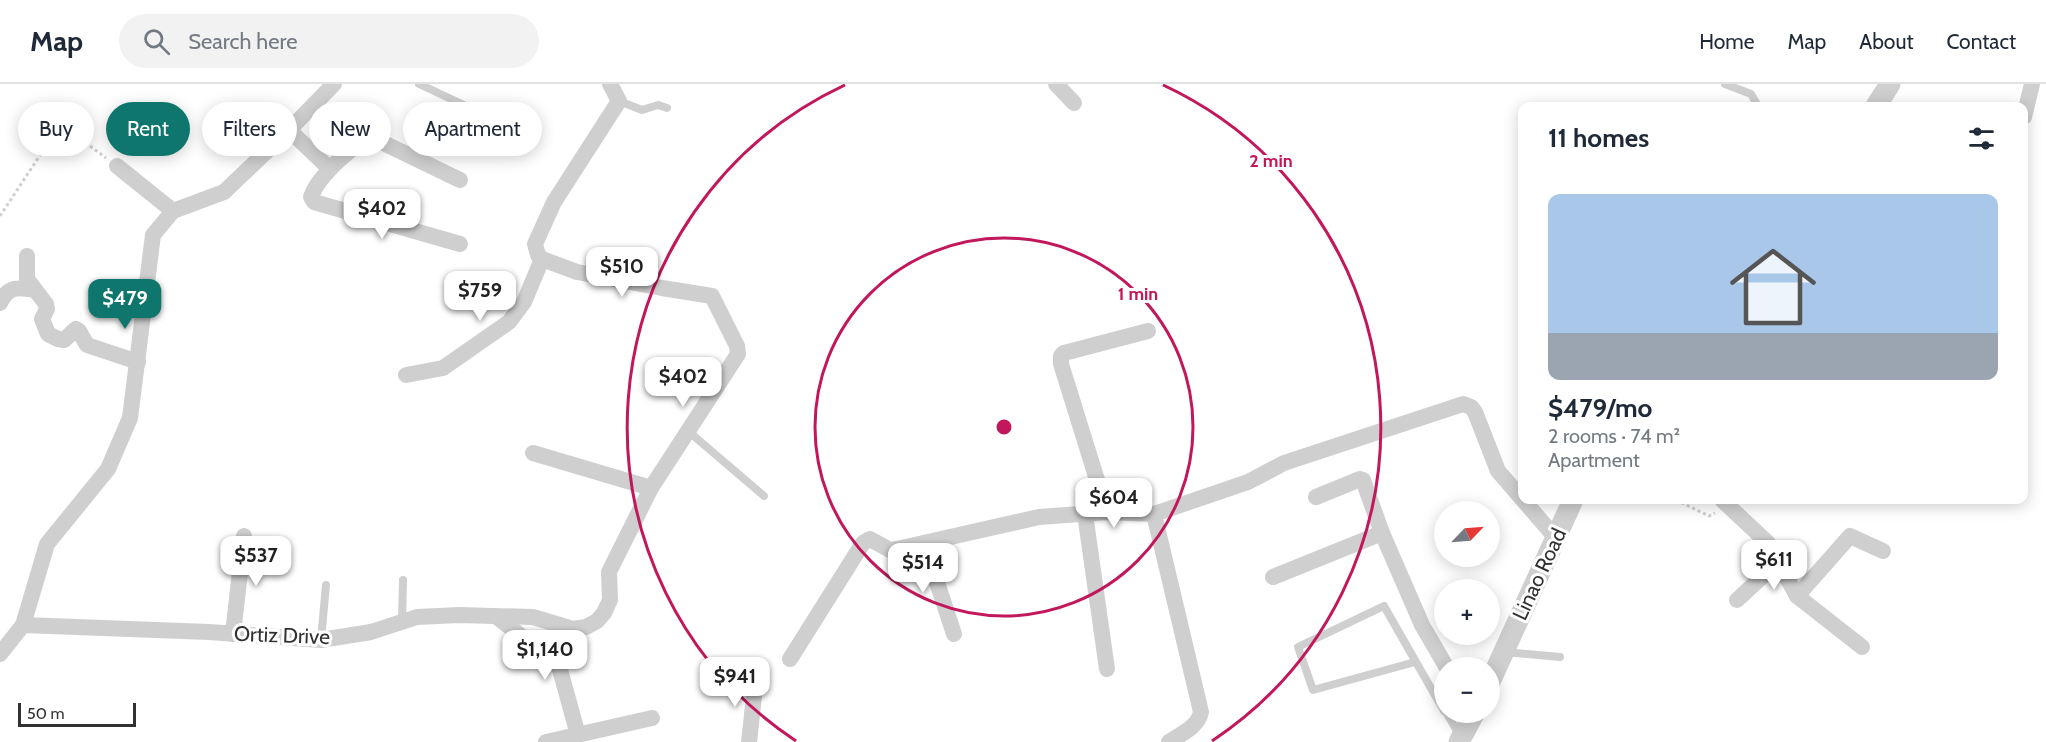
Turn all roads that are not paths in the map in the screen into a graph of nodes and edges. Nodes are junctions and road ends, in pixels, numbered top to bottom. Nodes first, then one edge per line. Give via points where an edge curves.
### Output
1 (334, 84) edge
2 (419, 84) edge
3 (610, 84) edge
4 (1056, 84) edge
5 (1725, 84) edge
6 (1890, 84) edge
7 (2032, 84) edge
8 (619, 101) junction
9 (457, 102) edge
10 (1756, 102) edge
11 (1879, 102) edge
12 (2028, 102) edge
13 (1074, 103) dead end
14 (667, 108) dead end
15 (297, 123) edge
16 (297, 137) edge
17 (262, 156) edge
18 (117, 166) road end
19 (330, 169) junction
20 (460, 180) dead end
21 (173, 211) junction
22 (460, 244) dead end
23 (27, 256) dead end
24 (542, 259) junction
25 (34, 290) junction
26 (0, 303) edge
27 (1148, 331) dead end
28 (138, 362) junction
29 (406, 375) dead end
30 (688, 431) junction
31 (533, 453) dead end
32 (651, 488) junction
33 (1518, 494) edge
34 (764, 496) dead end
35 (1316, 496) dead end
36 (1527, 504) edge
37 (1571, 504) edge
38 (1726, 504) edge
39 (1107, 512) junction
40 (1085, 514) junction
41 (1154, 514) junction
42 (1382, 533) junction
43 (244, 536) dead end
44 (1557, 538) junction
45 (924, 543) junction
46 (1883, 551) dead end
47 (1778, 562) junction
48 (1273, 577) dead end
49 (403, 580) dead end
50 (326, 585) dead end
51 (1797, 596) junction
52 (1737, 600) dead end
53 (497, 616) junction
54 (402, 622) junction
55 (23, 625) junction
56 (569, 628) junction
57 (233, 634) junction
58 (954, 634) dead end
59 (321, 640) junction
60 (530, 641) junction
61 (1862, 647) dead end
62 (2, 649) edge
63 (1504, 652) junction
64 (1441, 657) edge
65 (1560, 657) dead end
66 (790, 658) dead end
67 (1500, 661) edge
68 (1415, 662) junction
69 (559, 666) junction
70 (1107, 669) dead end
71 (756, 678) dead end
72 (1434, 694) edge
73 (652, 718) dead end
74 (1452, 723) edge
75 (1470, 723) edge
76 (578, 735) junction
77 (1463, 741) edge
78 (546, 742) edge
79 (749, 742) edge
80 (1168, 742) edge

1 - 15 street
2 - 9 lane
3 - 8 street
4 - 13 street
5 - 10 lane via 1751,94
6 - 11 street
7 - 12 street
8 - 14 lane via 642,110 658,105
8 - 24 street via 554,202 535,244
16 - 19 street
17 - 21 street via 224,192
18 - 21 street
19 - 20 street via 371,137
19 - 22 street via 313,192 314,202
21 - 28 street via 153,234
23 - 25 street via 27,279
24 - 29 street via 524,302 509,322 443,368
24 - 30 street via 577,272 712,296 738,354
25 - 26 street via 10,289
25 - 28 street via 46,304 42,319 53,338 64,340 76,329 87,345
27 - 39 street via 1061,356
28 - 55 street via 130,418 108,469 47,544
30 - 32 street
30 - 34 lane
31 - 32 street
32 - 56 street via 609,572 610,600 604,613 586,627
33 - 41 street via 1498,471 1475,412 1463,404 1284,463 1248,482
35 - 42 street via 1363,480
36 - 44 street
37 - 44 street, Linao Road
38 - 47 street via 1768,543
39 - 40 street
39 - 41 street
40 - 45 street via 1039,517
40 - 70 street
41 - 80 street via 1201,712 1195,724
42 - 48 street
42 - 64 street via 1422,625
43 - 57 street
44 - 63 street, Linao Road
45 - 58 street
45 - 66 street via 890,550 873,539 863,543
46 - 51 street via 1850,536
47 - 51 street
47 - 52 street
49 - 54 lane
50 - 59 lane
51 - 61 street
53 - 54 street, Ortiz Drive via 417,616
53 - 56 street, Ortiz Drive via 533,617
53 - 60 street
54 - 59 street, Ortiz Drive via 371,632
55 - 57 street, Ortiz Drive
55 - 62 street
56 - 60 street
56 - 69 street
57 - 59 street, Ortiz Drive
60 - 69 street
63 - 65 lane
63 - 67 street, Linao Road
68 - 68 lane via 1384,606 1298,647 1313,690
68 - 72 lane
69 - 76 street
71 - 79 street
73 - 76 street
74 - 77 lane
75 - 77 street
76 - 78 street

